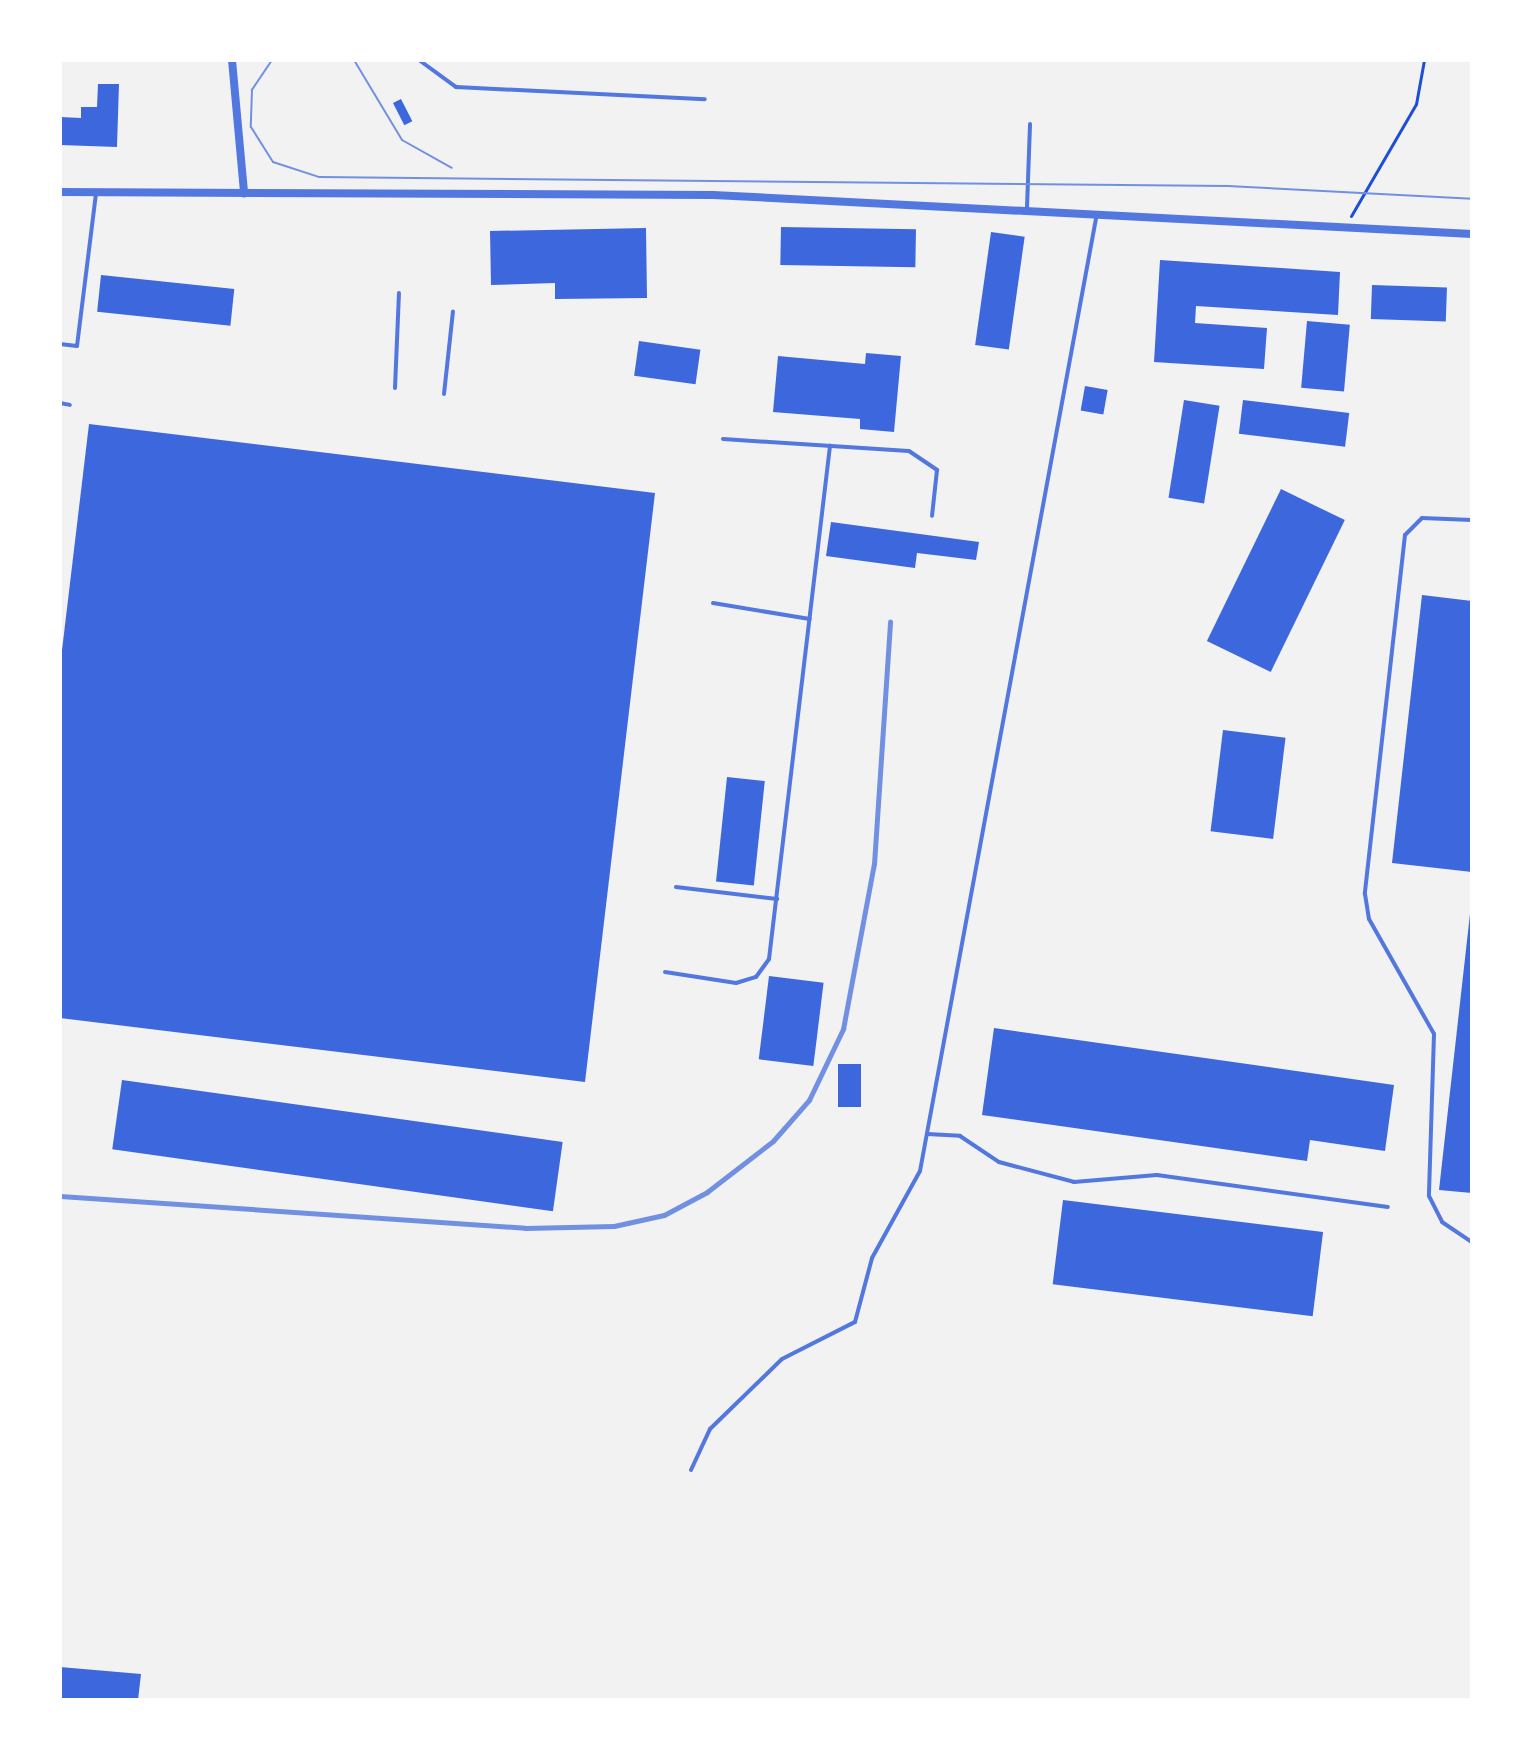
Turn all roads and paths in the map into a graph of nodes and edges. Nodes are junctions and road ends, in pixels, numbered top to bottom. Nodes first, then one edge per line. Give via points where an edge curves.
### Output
1 (232, 60) edge
2 (419, 60) edge
3 (1424, 60) edge
4 (705, 99) dead end
5 (1030, 124) dead end
6 (60, 192) edge
7 (97, 192) junction
8 (244, 193) junction
9 (1027, 207) junction
10 (1097, 211) junction
11 (1345, 226) junction
12 (1472, 234) edge
13 (399, 293) dead end
14 (453, 311) dead end
15 (60, 344) edge
16 (395, 388) dead end
17 (444, 394) dead end
18 (60, 403) edge
19 (70, 405) dead end
20 (723, 439) dead end
21 (830, 446) junction
22 (932, 516) dead end
23 (1472, 520) edge
24 (713, 603) dead end
25 (810, 619) junction
26 (676, 887) dead end
27 (777, 899) junction
28 (665, 972) dead end
29 (927, 1134) junction
30 (1388, 1207) dead end
31 (1472, 1242) edge
32 (691, 1470) dead end

1 - 8 street
2 - 4 lane via 456,87
3 - 11 path via 1416,104
5 - 9 lane
6 - 7 street
7 - 8 street
7 - 15 lane via 77,346
8 - 9 street via 713,195
9 - 10 street
10 - 11 street
10 - 29 lane
11 - 12 street
13 - 16 lane
14 - 17 lane
18 - 19 lane
20 - 21 lane
21 - 22 lane via 925,458 937,470
21 - 25 lane
23 - 31 lane via 1422,518 1405,535 1365,894 1369,919 1431,1019 1429,1196 1442,1222
24 - 25 lane
25 - 27 lane
26 - 27 lane
27 - 28 lane via 769,959 756,977 736,983
29 - 30 lane via 960,1136 999,1162 1074,1182 1157,1175
29 - 32 lane via 920,1171 872,1258 855,1322 782,1359 710,1429

